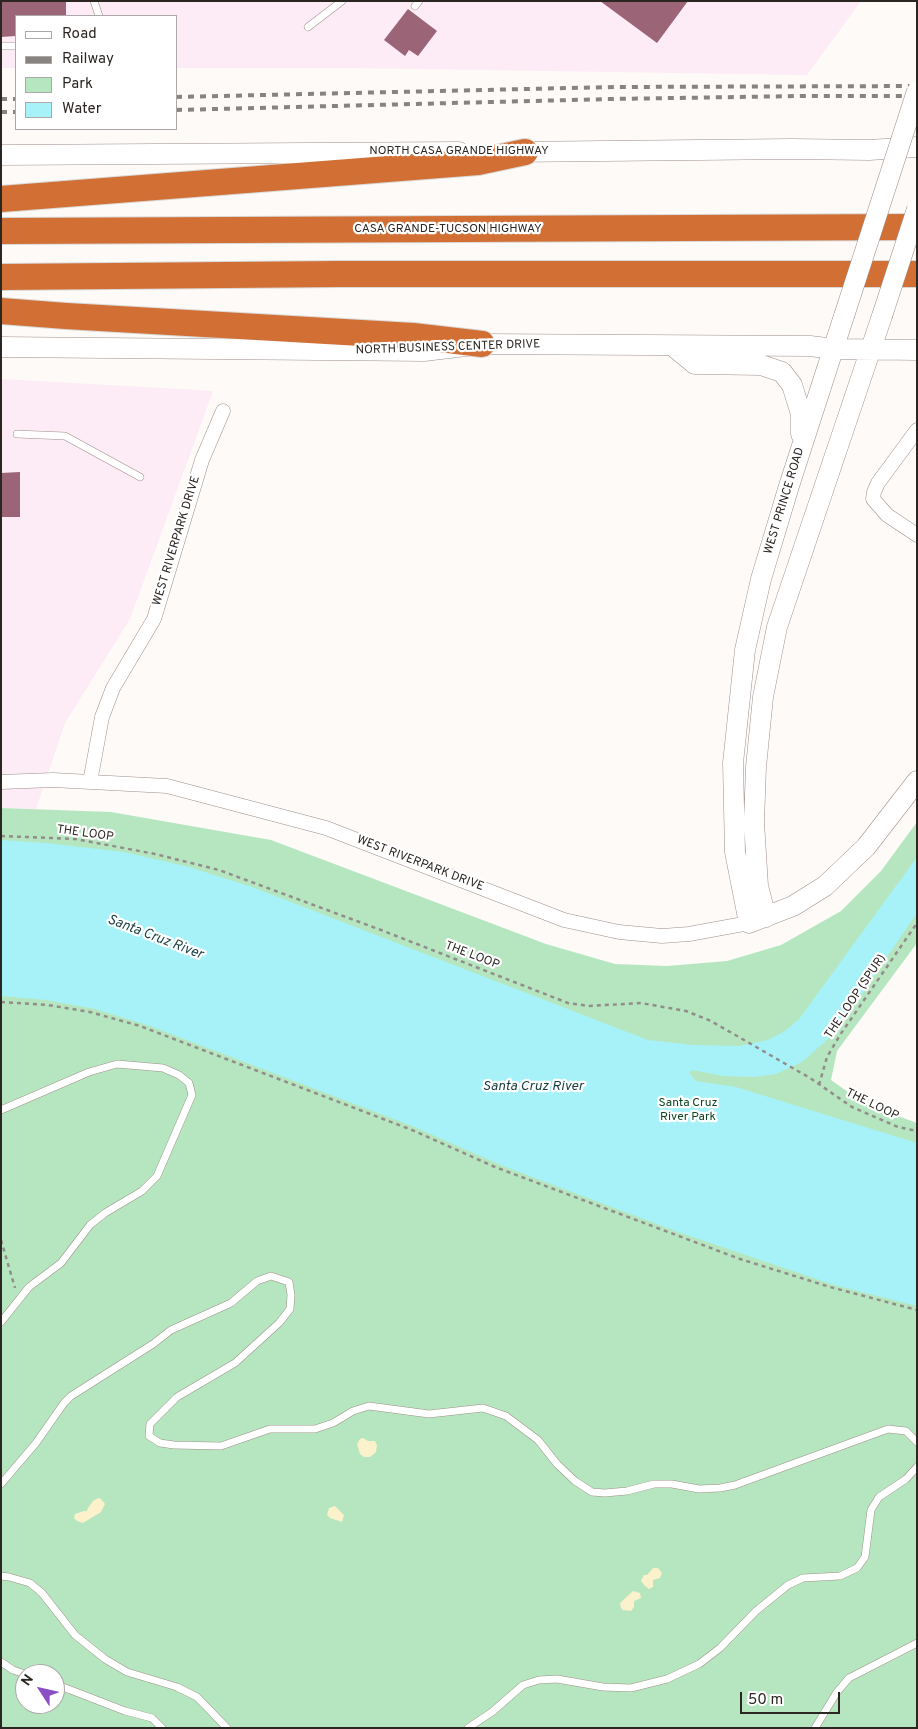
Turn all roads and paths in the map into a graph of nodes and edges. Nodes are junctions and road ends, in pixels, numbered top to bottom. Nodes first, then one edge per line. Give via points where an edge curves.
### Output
1 (94, 1) edge
2 (342, 1) edge
3 (99, 15) edge
4 (308, 27) dead end
5 (1, 46) edge
6 (15, 46) edge
7 (917, 91) edge
8 (908, 147) edge
9 (525, 152) junction
10 (1, 155) edge
11 (1, 199) edge
12 (917, 209) edge
13 (906, 227) edge
14 (1, 231) edge
15 (917, 274) edge
16 (1, 277) edge
17 (1, 311) edge
18 (482, 344) junction
19 (673, 346) junction
20 (1, 347) edge
21 (834, 349) junction
22 (871, 349) junction
23 (917, 350) edge
24 (223, 411) dead end
25 (917, 430) edge
26 (17, 434) dead end
27 (801, 449) junction
28 (140, 477) dead end
29 (917, 535) edge
30 (917, 781) edge
31 (1, 782) edge
32 (90, 782) junction
33 (1, 836) edge
34 (758, 920) junction
35 (917, 924) edge
36 (1, 1002) edge
37 (819, 1085) junction
38 (1, 1110) edge
39 (917, 1132) edge
40 (1, 1240) edge
41 (18, 1299) junction
42 (917, 1310) edge
43 (1, 1322) edge
44 (917, 1442) edge
45 (917, 1467) edge
46 (1, 1484) edge
47 (1, 1576) edge
48 (917, 1643) edge
49 (1, 1662) edge
50 (15, 1671) edge
51 (65, 1688) edge
52 (162, 1728) edge
53 (227, 1728) edge
54 (468, 1728) edge
55 (815, 1728) edge

1 - 3 lane
2 - 4 lane
5 - 6 lane
7 - 8 main road, WEST PRINCE ROAD, bridge
8 - 9 main road, NORTH CASA GRANDE HIGHWAY
8 - 21 main road, WEST PRINCE ROAD, bridge
9 - 10 main road, NORTH CASA GRANDE HIGHWAY
9 - 11 highway via 478,162
12 - 22 main road, bridge
13 - 14 highway, CASA GRANDE-TUCSON HIGHWAY
15 - 16 highway
17 - 18 highway via 413,336
18 - 19 main road, NORTH BUSINESS CENTER DRIVE
18 - 20 main road, NORTH BUSINESS CENTER DRIVE via 424,351
19 - 21 main road, NORTH BUSINESS CENTER DRIVE
19 - 27 main road via 695,364 761,365 782,372 792,385 801,414
21 - 22 main road, NORTH BUSINESS CENTER DRIVE
21 - 27 main road, WEST PRINCE ROAD
22 - 23 main road, NORTH BUSINESS CENTER DRIVE
22 - 34 main road via 777,627 763,697 754,822
24 - 32 street, WEST RIVERPARK DRIVE via 202,460 154,619 113,688 102,716
25 - 29 street via 874,492 874,499 888,515
26 - 28 lane via 65,436
27 - 34 main road, WEST PRINCE ROAD via 761,579 745,650 733,763 735,852
30 - 34 main road via 866,847 825,886 793,906
31 - 32 street, WEST RIVERPARK DRIVE
32 - 34 street, WEST RIVERPARK DRIVE via 167,786 326,828 564,920 619,932 662,936 689,934
33 - 37 path, THE LOOP via 76,839 219,870 568,1003 589,1006 641,1003 686,1011 711,1021
35 - 37 path, THE LOOP (SPUR) via 840,1035 827,1057
36 - 42 path via 90,1012 140,1026 412,1130 495,1167 740,1259
37 - 39 path, THE LOOP via 866,1114
38 - 41 lane via 90,1072 117,1064 163,1068 189,1084 192,1095 157,1176 142,1191 90,1224 61,1263
40 - 41 path
41 - 43 lane
44 - 46 lane via 906,1431 888,1429 735,1485 699,1489 654,1484 605,1493 592,1492 575,1482 538,1440 506,1416 483,1408 429,1414 369,1406 316,1429 270,1430 221,1446 174,1445 160,1443 149,1436 150,1424 177,1397 235,1363 290,1309 289,1282 271,1276 257,1281 231,1303 171,1330 71,1396
45 - 54 lane via 906,1479 879,1497 871,1510 865,1557 857,1568 840,1576 803,1578 788,1585 699,1664 667,1679 631,1688 557,1679 539,1680 523,1685
47 - 53 lane via 30,1583 42,1592 75,1635 105,1659 127,1672 177,1687 197,1697
48 - 55 lane via 849,1678
49 - 50 lane
51 - 52 lane via 152,1718

